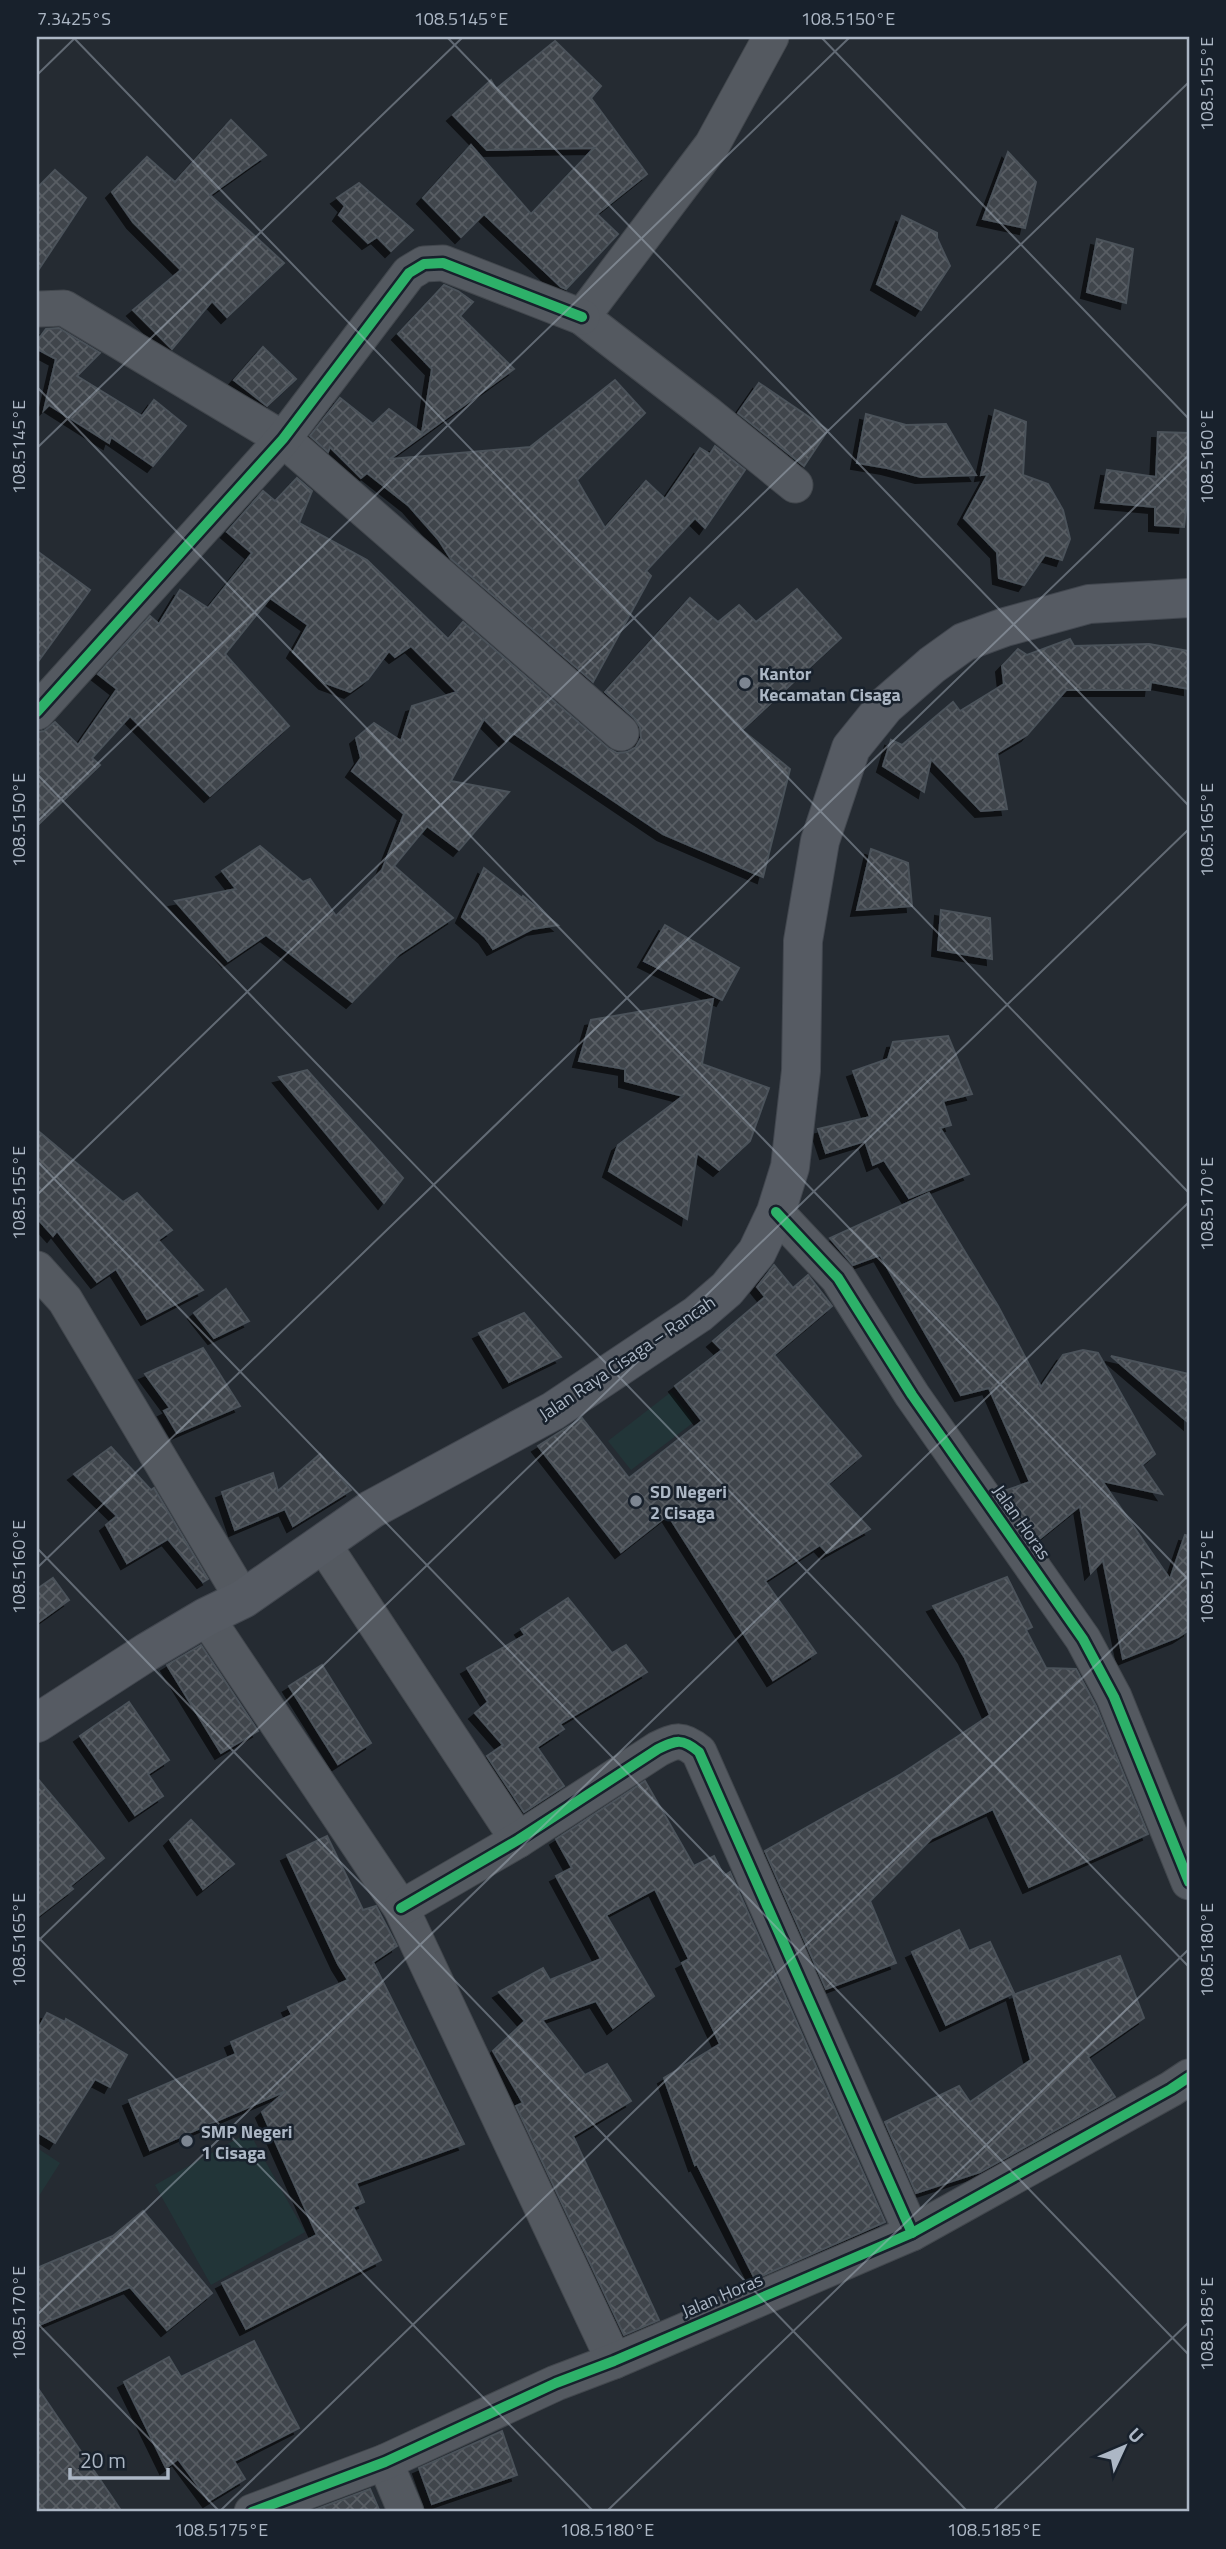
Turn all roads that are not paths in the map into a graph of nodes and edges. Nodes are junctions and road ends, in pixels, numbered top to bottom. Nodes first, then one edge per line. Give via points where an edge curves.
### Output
1 (771, 37) edge
2 (40, 309) dead end
3 (582, 317) junction
4 (283, 439) junction
5 (795, 485) dead end
6 (1189, 598) edge
7 (37, 712) edge
8 (621, 733) dead end
9 (776, 1212) junction
10 (37, 1269) edge
11 (323, 1544) junction
12 (243, 1599) junction
13 (206, 1617) junction
14 (37, 1723) edge
15 (518, 1840) junction
16 (1189, 1882) edge
17 (401, 1908) junction
18 (1189, 2077) edge
19 (912, 2233) junction
20 (614, 2361) junction
21 (385, 2462) junction
22 (252, 2512) edge
23 (406, 2512) edge

1 - 3 street via 712,145
2 - 4 street via 64,308
3 - 4 street via 443,263 424,264 409,273
3 - 5 street
4 - 7 street
4 - 8 street
6 - 9 main road, Jalan Raya Cisaga – Rancah via 1089,604 964,642 885,706 851,748 821,841 803,941 802,1071 790,1167
9 - 11 main road, Jalan Raya Cisaga – Rancah via 757,1252 727,1289 698,1314 553,1411 372,1509
9 - 16 street, Jalan Horas via 838,1278 928,1418 1083,1639 1114,1697
10 - 12 street via 65,1300
11 - 12 main road, Jalan Raya Cisaga – Rancah
11 - 15 street
12 - 13 main road, Jalan Raya Cisaga – Rancah
13 - 14 main road, Jalan Raya Cisaga – Rancah
13 - 17 street
15 - 17 street
15 - 19 street via 674,1741 688,1742 699,1752
17 - 20 street
18 - 19 street, Jalan Horas
19 - 20 street, Jalan Horas
20 - 21 street, Jalan Horas
21 - 22 street, Jalan Horas
21 - 23 street

